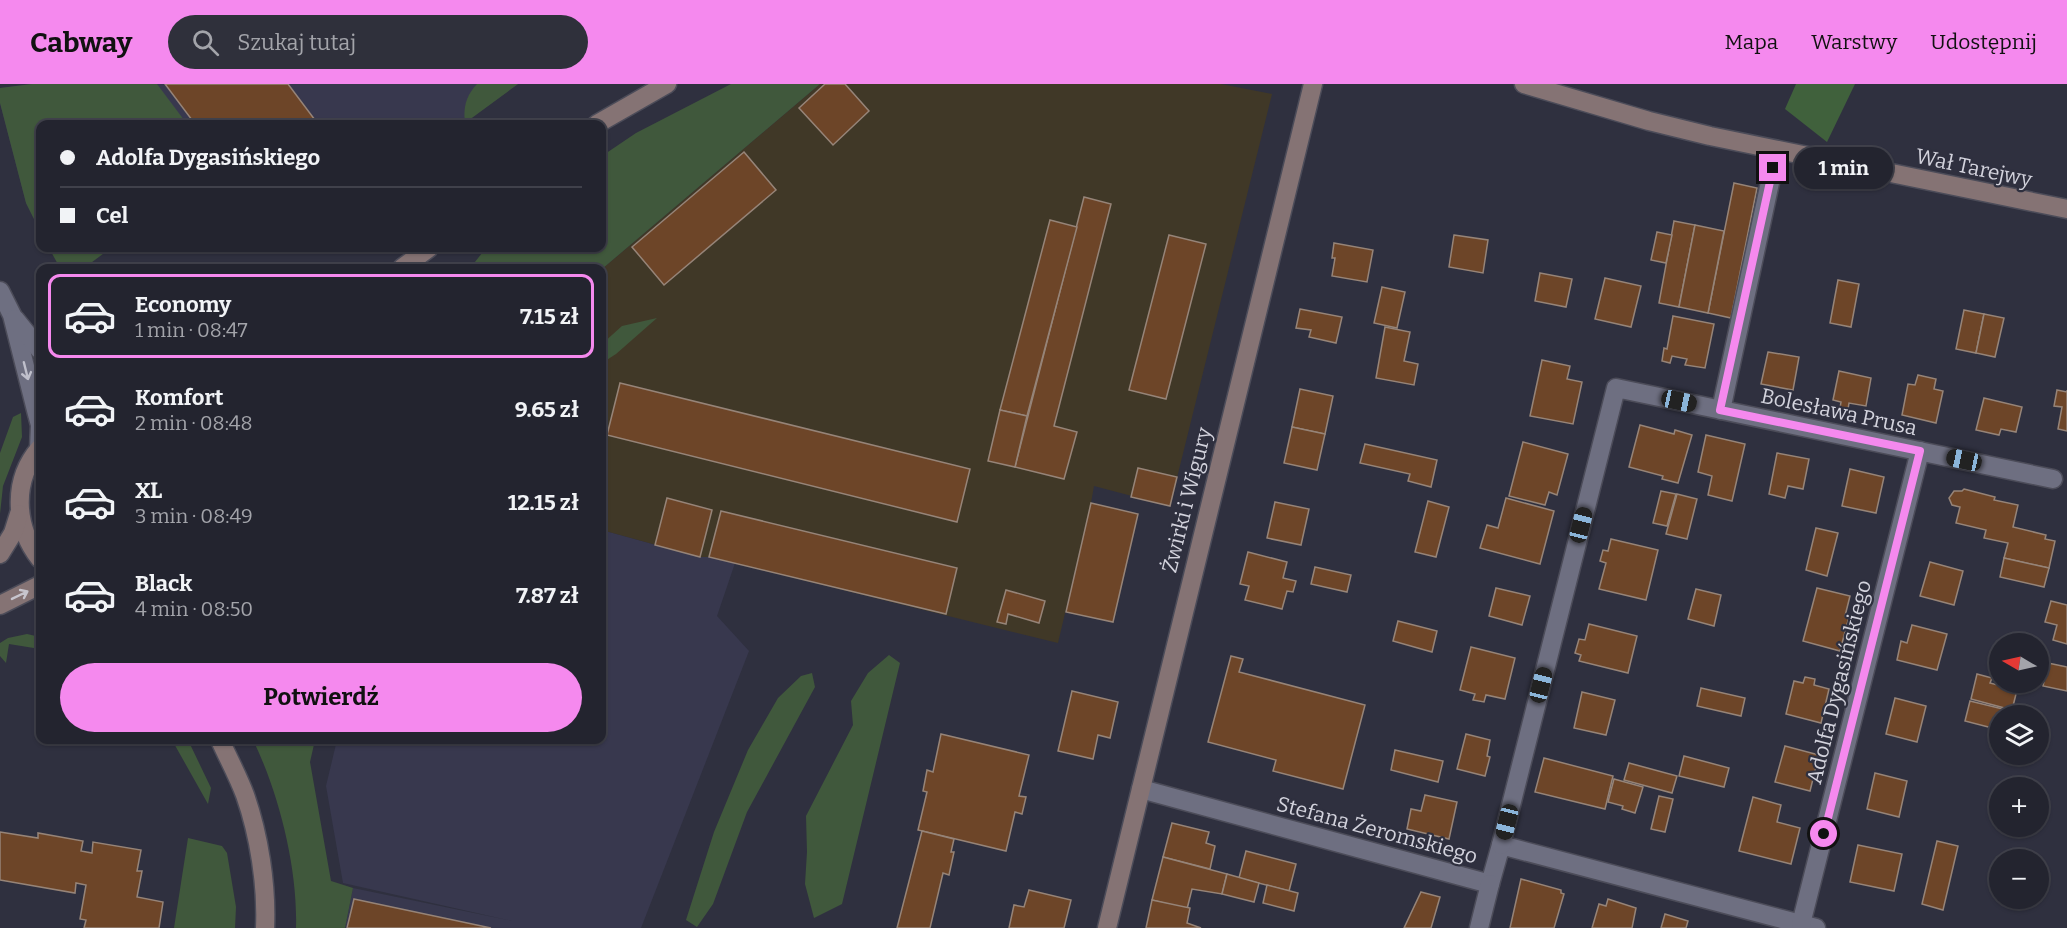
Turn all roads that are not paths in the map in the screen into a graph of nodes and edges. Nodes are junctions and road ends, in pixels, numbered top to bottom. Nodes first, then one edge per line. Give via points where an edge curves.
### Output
1 (667, 84) edge
2 (1313, 84) edge
3 (1524, 84) edge
4 (604, 120) edge
5 (1777, 150) junction
6 (2067, 209) edge
7 (424, 252) edge
8 (407, 264) edge
9 (0, 291) edge
10 (12, 315) junction
11 (36, 345) edge
12 (36, 409) edge
13 (1720, 410) junction
14 (1920, 451) junction
15 (36, 455) edge
16 (2053, 479) dead end
17 (20, 512) junction
18 (0, 554) edge
19 (36, 554) edge
20 (36, 587) edge
21 (0, 605) edge
22 (222, 744) edge
23 (1141, 789) junction
24 (1501, 845) junction
25 (1490, 884) junction
26 (1809, 926) edge
27 (265, 928) edge
28 (1107, 928) edge
29 (1479, 928) edge

1 - 4 street
2 - 23 street, Żwirki i Wigury
3 - 5 street, Wał Tarejwy via 1649,121
5 - 6 street, Wał Tarejwy
5 - 13 street
7 - 8 street
9 - 10 street
10 - 11 street
10 -> 12 street
13 - 14 street, Bolesława Prusa
13 - 24 street, Bolesława Prusa via 1616,388
14 - 16 street, Bolesława Prusa
14 - 26 street, Adolfa Dygasińskiego
15 - 17 street via 23,479
17 - 18 street
17 - 19 street via 24,531
21 -> 20 street
22 - 27 street via 245,796 254,829 262,870
23 - 25 street, Stefana Żeromskiego
23 - 28 street, Żwirki i Wigury
24 - 25 street, Stefana Żeromskiego
24 - 26 street, Stefana Żeromskiego
25 - 29 street

